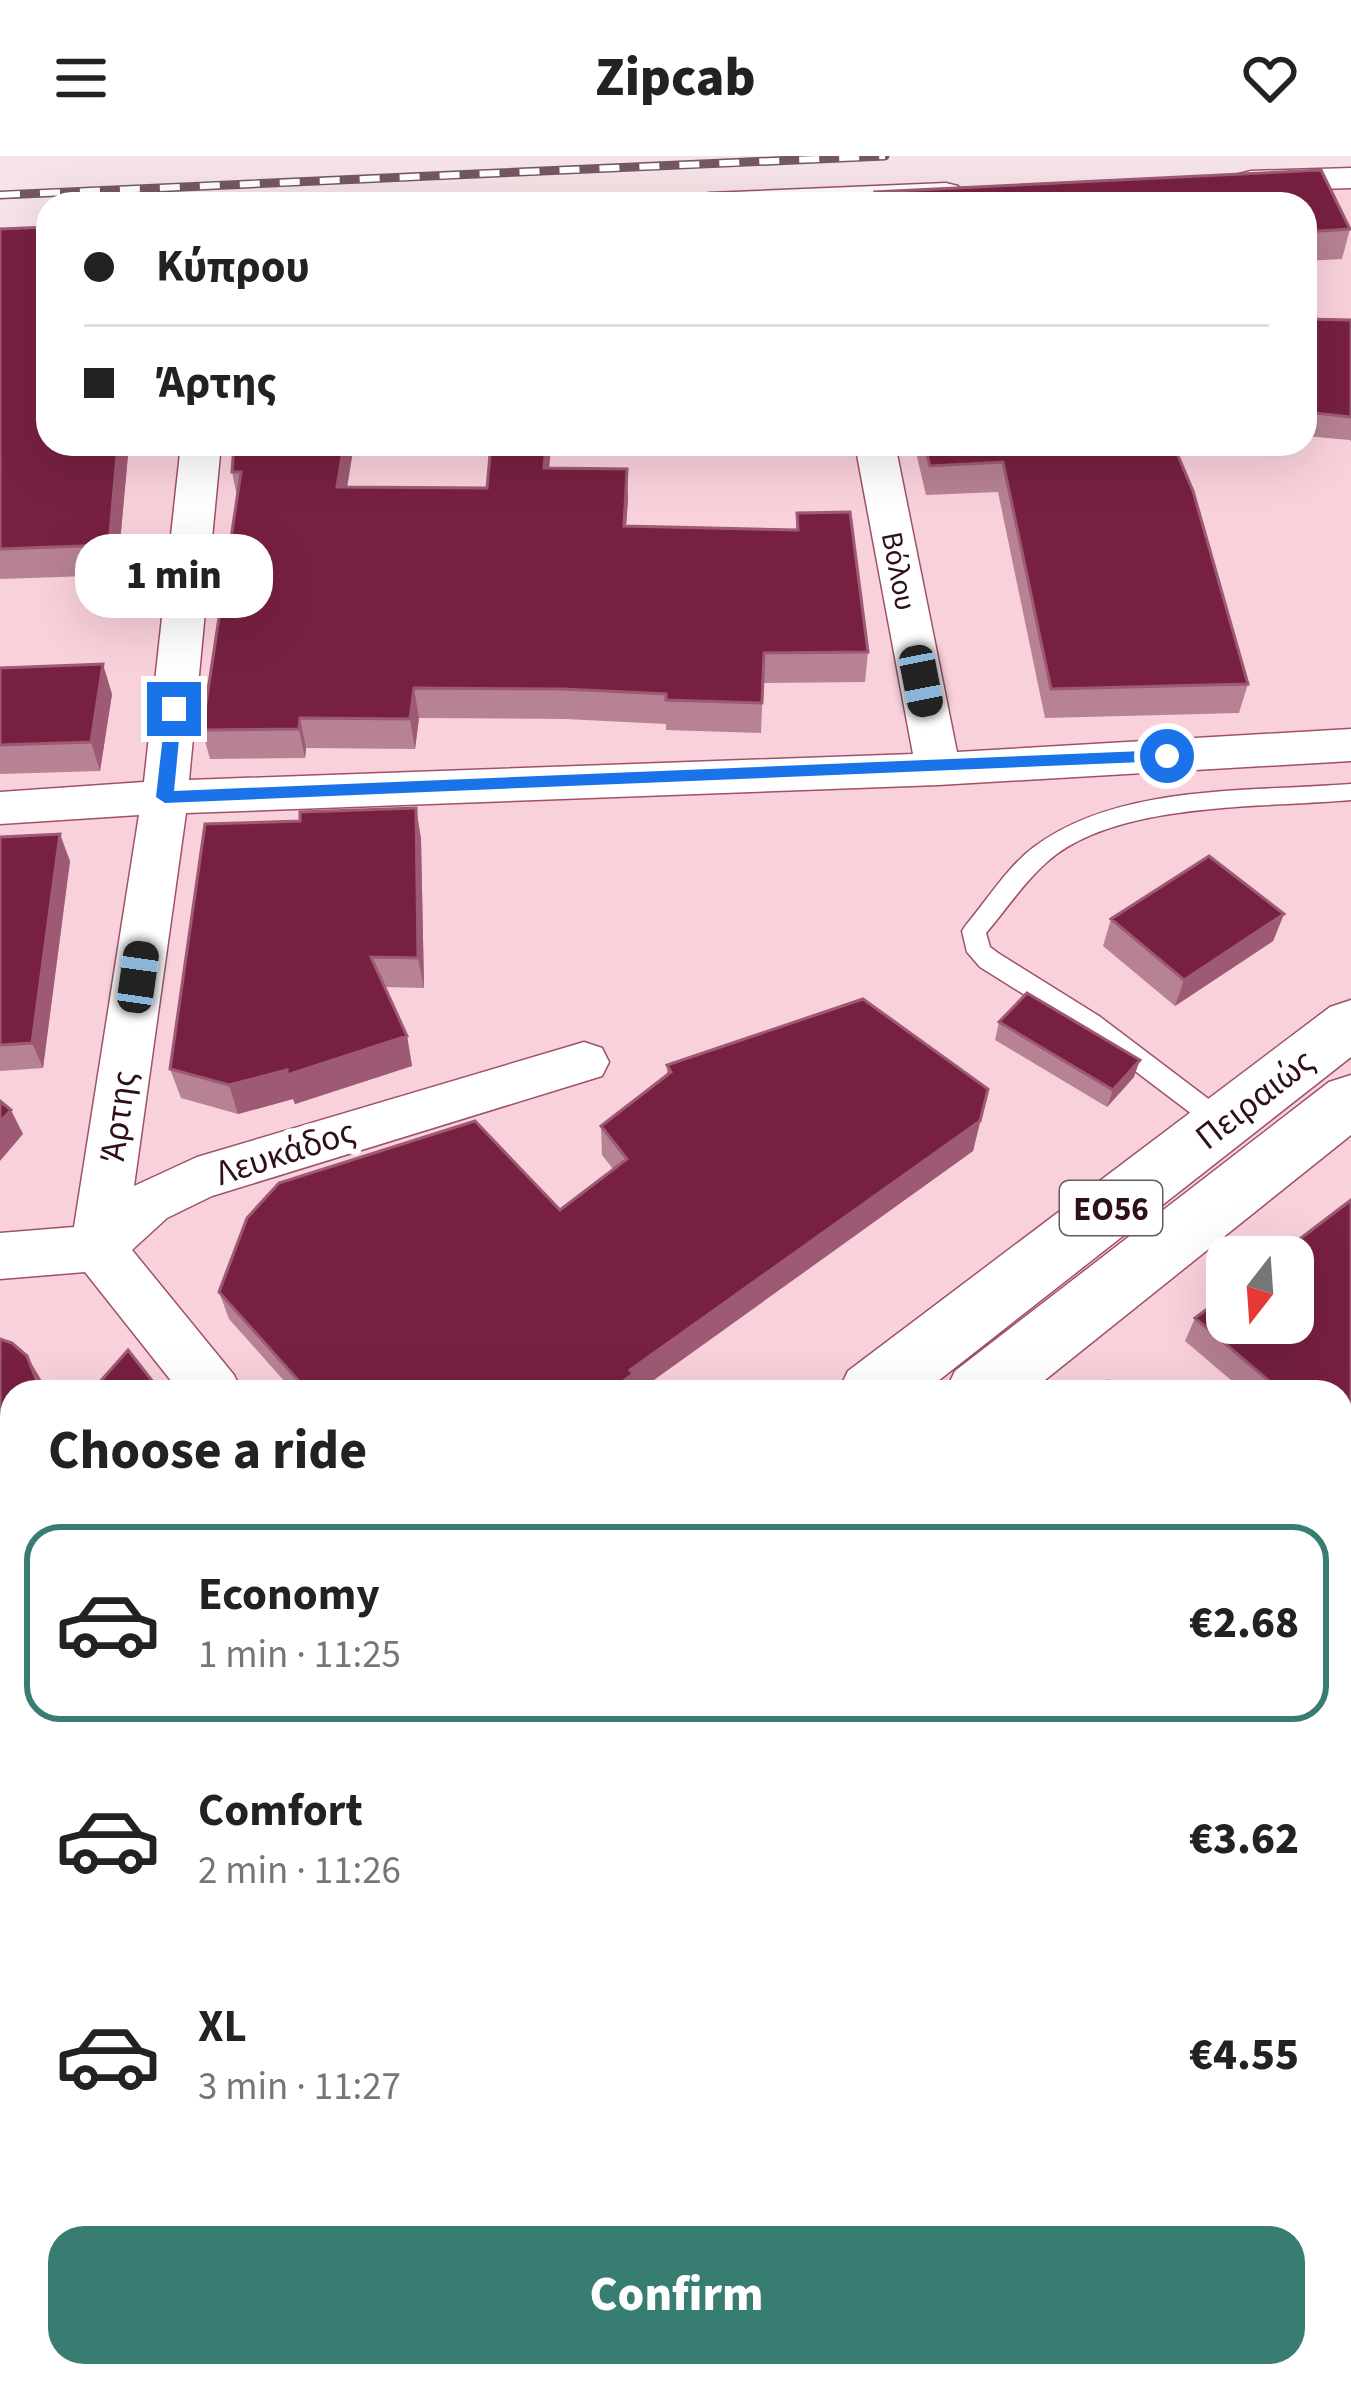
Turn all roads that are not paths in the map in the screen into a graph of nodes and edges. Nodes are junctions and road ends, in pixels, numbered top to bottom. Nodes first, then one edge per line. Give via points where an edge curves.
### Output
1 (1351, 178) edge
2 (1215, 182) edge
3 (988, 191) edge
4 (972, 192) edge
5 (200, 456) edge
6 (877, 456) edge
7 (1351, 746) edge
8 (938, 769) junction
9 (1351, 792) edge
10 (165, 797) junction
11 (0, 808) edge
12 (1351, 1024) edge
13 (584, 1062) dead end
14 (1351, 1100) edge
15 (1222, 1123) junction
16 (98, 1249) junction
17 (0, 1256) edge
18 (204, 1380) edge
19 (888, 1380) edge
20 (995, 1380) edge

1 - 2 street
3 - 4 street
5 - 10 street, Άρτης
6 - 8 street, Βόλου
7 - 8 street
8 - 10 street
9 - 15 lane via 1150,809 1094,822 1039,855 974,931 989,960 1090,1023
10 - 11 street
10 - 16 street, Άρτης
12 - 15 main road, Πειραιώς / ΕΟ56
13 - 16 street, Λευκάδος via 197,1179 148,1203
14 - 20 main road, Πειραιώς / ΕΟ56
15 - 19 main road, Πειραιώς / ΕΟ56
16 - 17 street
16 - 18 street

